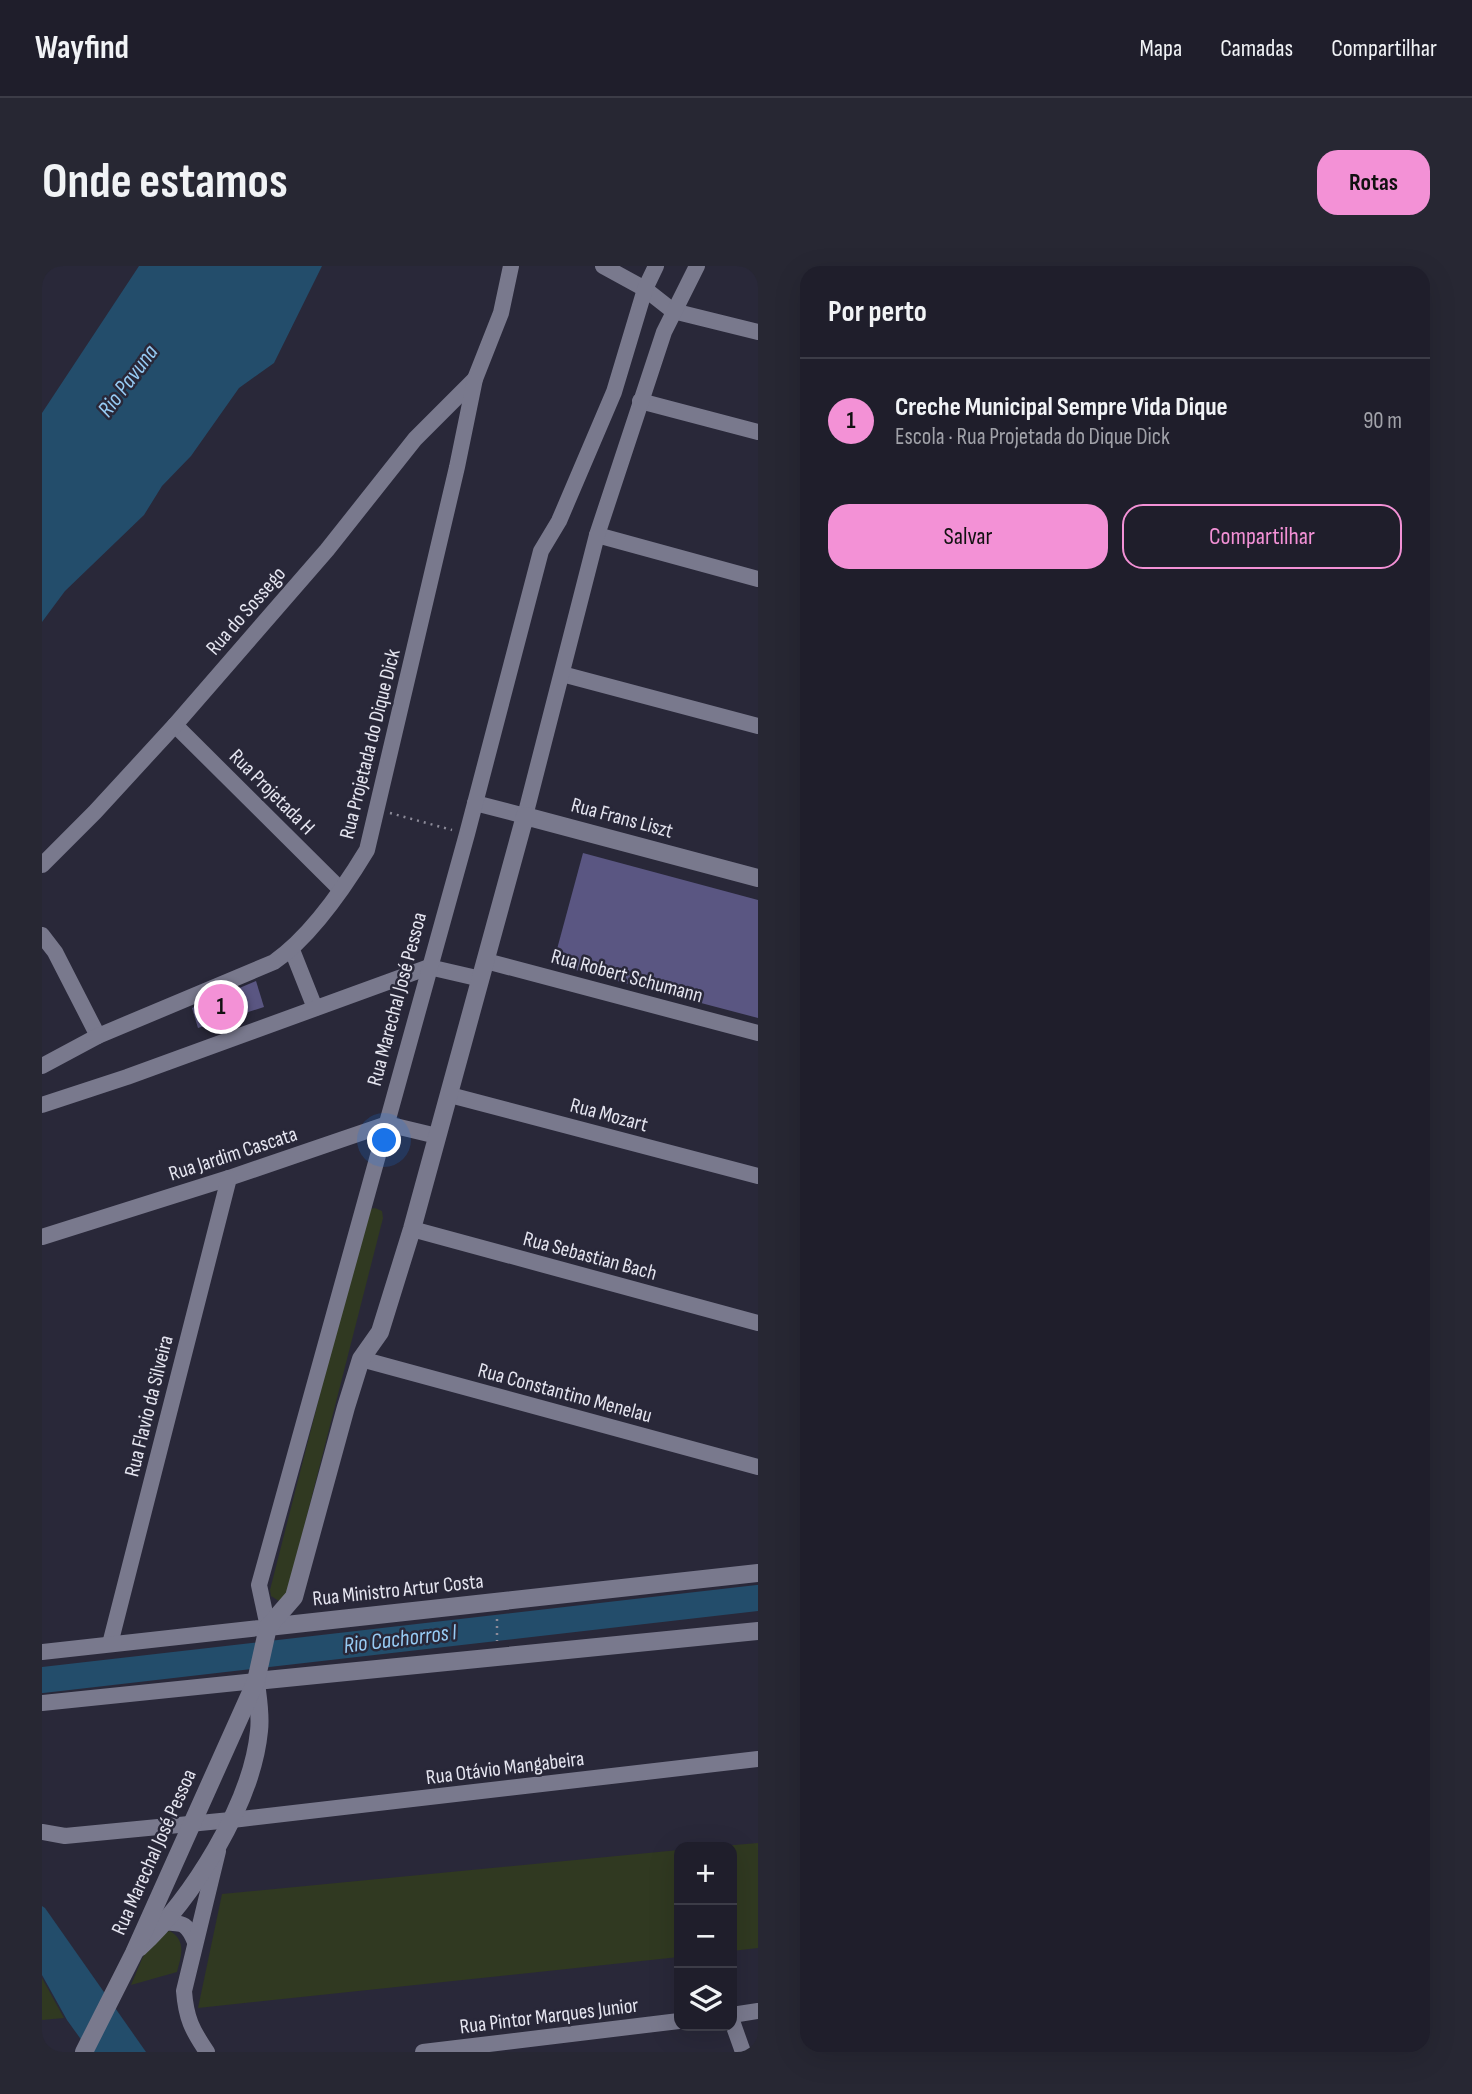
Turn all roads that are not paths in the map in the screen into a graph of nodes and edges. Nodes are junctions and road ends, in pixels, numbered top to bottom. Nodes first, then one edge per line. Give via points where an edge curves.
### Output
1 (511, 266) edge
2 (603, 266) edge
3 (656, 266) edge
4 (697, 266) edge
5 (645, 289) junction
6 (673, 311) junction
7 (758, 332) edge
8 (475, 379) junction
9 (640, 401) junction
10 (758, 432) edge
11 (597, 535) junction
12 (758, 579) edge
13 (562, 674) junction
14 (174, 725) junction
15 (758, 726) edge
16 (475, 803) junction
17 (526, 816) junction
18 (42, 865) edge
19 (758, 878) edge
20 (340, 889) junction
21 (42, 935) edge
22 (292, 950) junction
23 (486, 961) junction
24 (429, 967) junction
25 (481, 979) junction
26 (315, 1008) junction
27 (758, 1032) edge
28 (98, 1036) junction
29 (42, 1066) edge
30 (450, 1095) junction
31 (42, 1105) edge
32 (387, 1124) junction
33 (437, 1136) junction
34 (758, 1176) edge
35 (229, 1178) junction
36 (412, 1229) junction
37 (42, 1237) edge
38 (758, 1323) edge
39 (361, 1359) junction
40 (758, 1467) edge
41 (758, 1573) edge
42 (758, 1631) edge
43 (266, 1634) junction
44 (110, 1644) junction
45 (42, 1652) edge
46 (257, 1674) junction
47 (42, 1703) edge
48 (758, 1759) edge
49 (240, 1798) junction
50 (257, 1817) junction
51 (231, 1820) junction
52 (191, 1824) junction
53 (42, 1832) edge
54 (219, 1845) junction
55 (158, 1917) junction
56 (195, 1942) junction
57 (758, 2011) edge
58 (737, 2014) edge
59 (674, 2022) edge
60 (736, 2031) edge
61 (84, 2052) edge
62 (207, 2052) edge
63 (423, 2052) edge
64 (743, 2052) edge

1 - 8 street via 501,313
2 - 5 street
3 - 5 street, Rua Marechal José Pessoa
4 - 6 street, Rua Marechal José Pessoa
5 - 6 street
5 - 16 street, Rua Marechal José Pessoa via 614,392 559,521 541,551
6 - 7 street
6 - 9 street, Rua Marechal José Pessoa
8 - 14 street, Rua do Sossego via 415,439 327,550
8 - 20 street, Rua Projetada do Dique Dick via 367,850
9 - 10 street
9 - 11 street, Rua Marechal José Pessoa
11 - 12 street
11 - 13 street, Rua Marechal José Pessoa
13 - 15 street
13 - 17 street, Rua Marechal José Pessoa
14 - 18 street, Rua do Sossego
14 - 20 street, Rua Projetada H
16 - 17 street, Rua Frans Liszt
16 - 24 street, Rua Marechal José Pessoa
17 - 19 street, Rua Frans Liszt
17 - 23 street, Rua Marechal José Pessoa
20 - 22 street, Rua Projetada do Dique Dick
21 - 28 street
22 - 26 street
22 - 28 street, Rua Projetada do Dique Dick via 274,962
23 - 25 street, Rua Marechal José Pessoa
23 - 27 street, Rua Robert Schumann
24 - 25 street
24 - 26 street
24 - 32 street, Rua Marechal José Pessoa
25 - 30 street, Rua Marechal José Pessoa
26 - 31 street
28 - 29 street, Rua Projetada do Dique Dick
30 - 33 street, Rua Marechal José Pessoa
30 - 34 street, Rua Mozart
32 - 33 street
32 - 35 street, Rua Jardim Cascata
32 - 43 street, Rua Marechal José Pessoa via 259,1585
33 - 36 street, Rua Marechal José Pessoa
35 - 37 street, Rua Jardim Cascata
35 - 44 street, Rua Flavio da Silveira
36 - 38 street, Rua Sebastian Bach
36 - 39 street, Rua Marechal José Pessoa via 380,1332
39 - 40 street, Rua Constantino Menelau
39 - 43 street, Rua Marechal José Pessoa via 294,1597
41 - 43 street, Rua Ministro Artur Costa
42 - 46 street
43 - 44 street, Rua Ministro Artur Costa
43 - 46 street, Rua Marechal José Pessoa
44 - 45 street, Rua Ministro Artur Costa
46 - 47 street
46 - 49 street, Rua Marechal José Pessoa via 259,1731
46 - 52 street, Rua Marechal José Pessoa
48 - 50 street, Rua Otávio Mangabeira
49 - 50 street
49 - 51 street, Rua Marechal José Pessoa
50 - 51 street, Rua Otávio Mangabeira
51 - 52 street, Rua Otávio Mangabeira
51 - 54 street, Rua Marechal José Pessoa
52 - 53 street, Rua Otávio Mangabeira via 65,1836
52 - 55 street, Rua Marechal José Pessoa
54 - 55 street, Rua Marechal José Pessoa
54 - 56 street
55 - 56 street via 180,1923
55 - 61 street, Rua Marechal José Pessoa via 134,1953
56 - 62 street via 184,1991 191,2028
57 - 58 street
59 - 63 street, Rua Pintor Marques Junior
60 - 64 street

